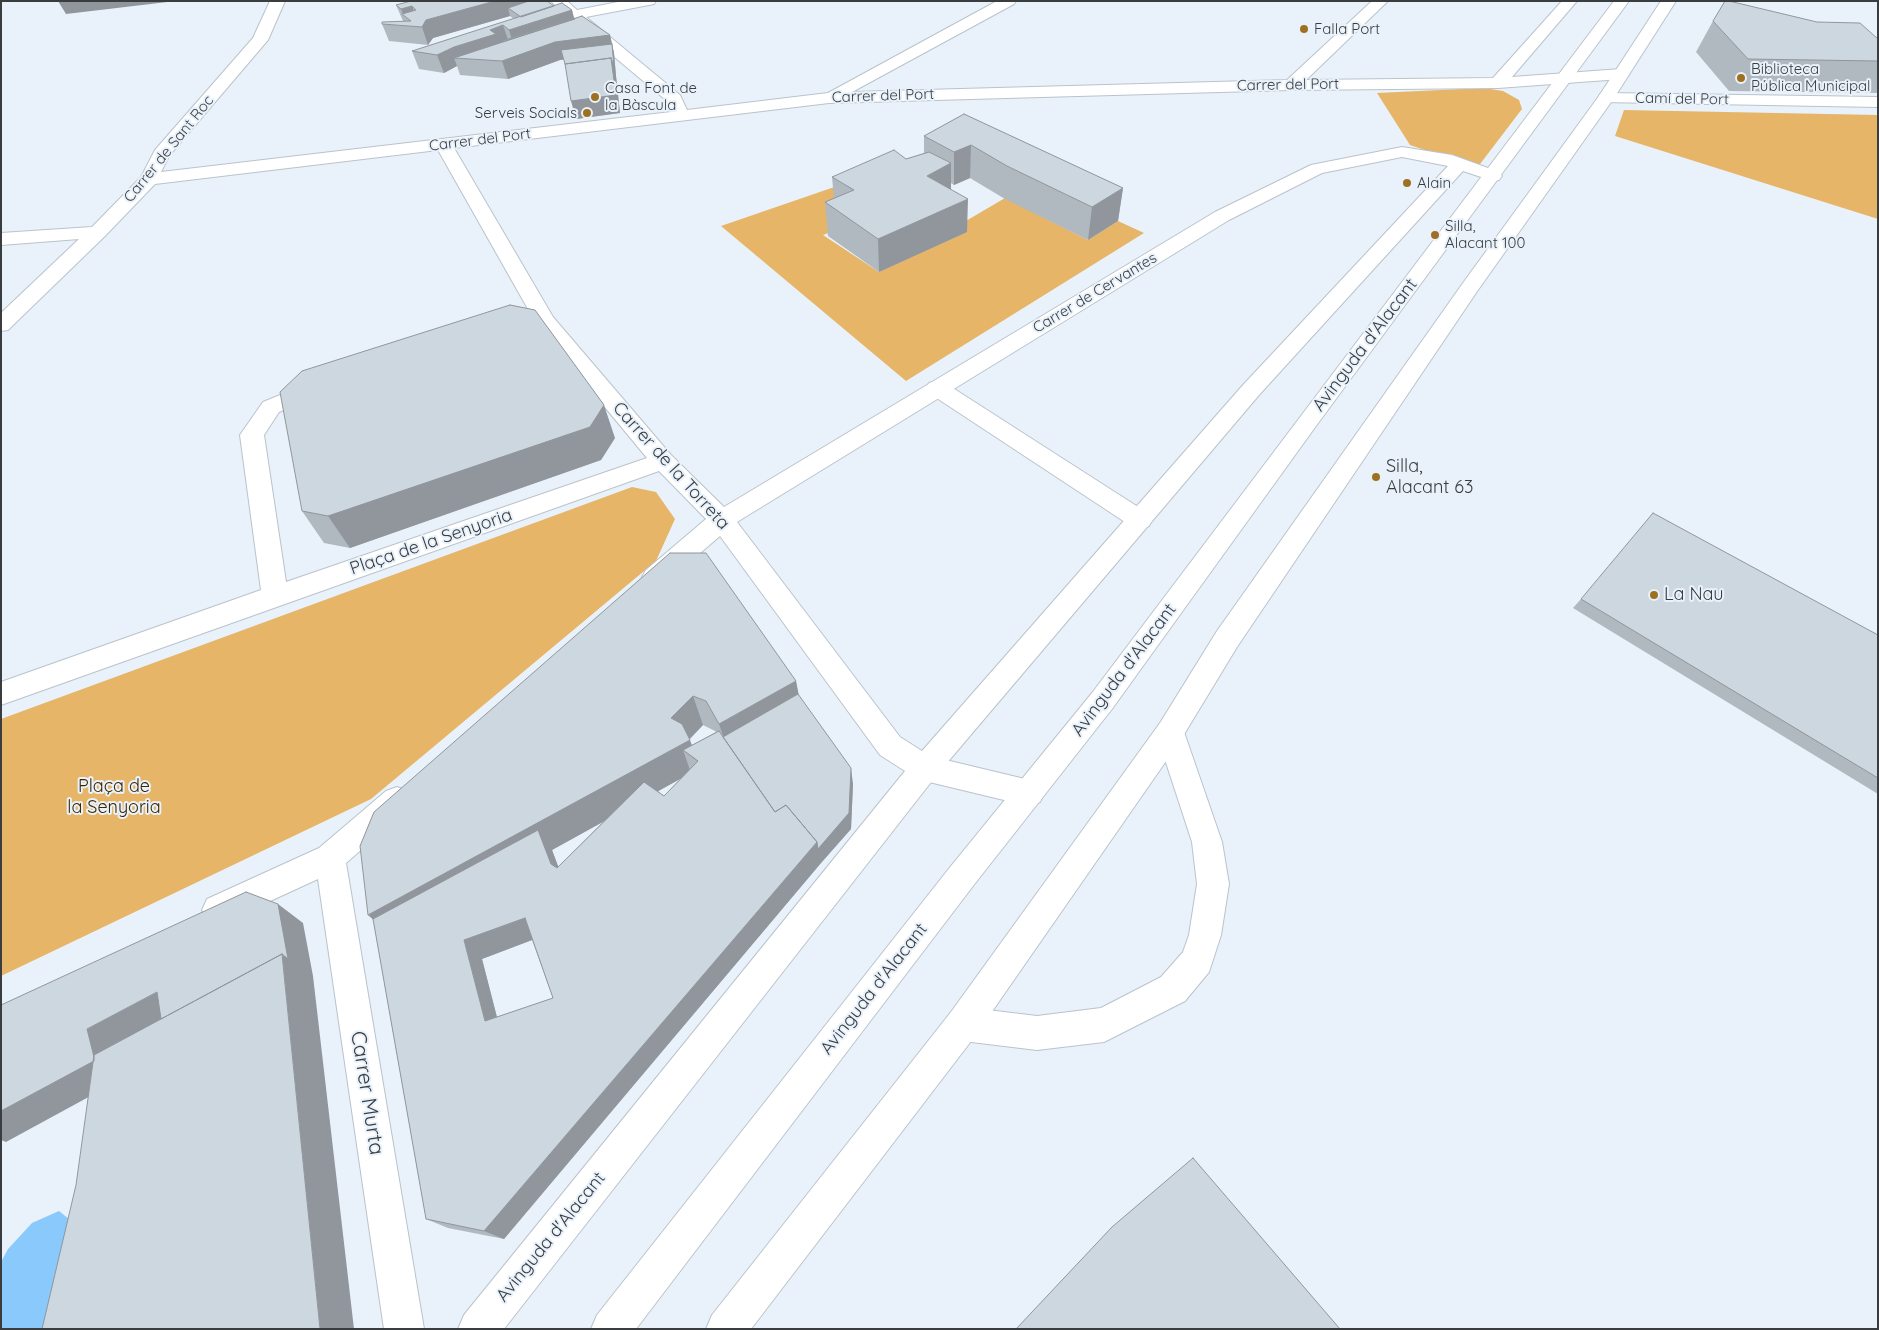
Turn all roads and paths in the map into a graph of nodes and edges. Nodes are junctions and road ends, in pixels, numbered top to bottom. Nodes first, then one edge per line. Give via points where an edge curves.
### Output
1 (278, 1) edge
2 (558, 1) edge
3 (649, 1) edge
4 (1009, 1) edge
5 (1381, 1) edge
6 (1570, 1) edge
7 (1622, 1) edge
8 (1669, 1) edge
9 (573, 15) junction
10 (1621, 74) junction
11 (1562, 79) junction
12 (1498, 83) junction
13 (1290, 85) junction
14 (829, 98) junction
15 (1606, 98) junction
16 (1878, 102) edge
17 (681, 116) junction
18 (444, 145) junction
19 (1460, 164) junction
20 (1493, 176) junction
21 (149, 179) junction
22 (98, 232) junction
23 (1, 239) edge
24 (1, 325) edge
25 (338, 382) edge
26 (937, 388) junction
27 (663, 462) junction
28 (722, 520) junction
29 (1140, 520) junction
30 (275, 596) junction
31 (631, 598) edge
32 (1, 694) edge
33 (1170, 732) junction
34 (925, 768) junction
35 (420, 780) edge
36 (1029, 793) junction
37 (330, 858) junction
38 (196, 920) edge
39 (963, 1024) junction
40 (404, 1329) edge
41 (478, 1329) edge
42 (611, 1329) edge
43 (726, 1329) edge

1 - 21 street, Carrer de Sant Roc via 260,40 161,154
2 - 9 street
3 - 9 street
4 - 14 street
5 - 13 street
6 - 12 street
7 - 11 street, Avinguda d'Alacant
8 - 10 street
9 - 17 street via 674,99
10 - 11 street, Carrer del Port
10 - 15 street
11 - 12 street, Carrer del Port
11 - 20 street, Avinguda d'Alacant
12 - 13 street, Carrer del Port
13 - 14 street, Carrer del Port
14 - 17 street, Carrer del Port
15 - 16 street, Camí del Port
15 - 33 street via 1470,287 1269,578
17 - 18 street, Carrer del Port
18 - 21 street, Carrer del Port
18 - 27 street, Carrer de la Torreta via 534,323
19 - 20 street, Carrer de Cervantes
19 - 26 street, Carrer de Cervantes via 1402,152 1317,169 1222,216
19 - 29 street, Avinguda d'Alacant via 1251,390
20 - 36 street, Avinguda d'Alacant via 1102,702
21 - 22 street, Carrer de Sant Roc
22 - 23 street
22 - 24 street, Carrer de Sant Roc
25 - 30 street via 271,407 252,435
26 - 28 street, Carrer de Cervantes
26 - 29 street
27 - 28 street, Carrer de la Torreta
27 - 30 street, Plaça de la Senyoria
28 - 31 street
28 - 34 street, Carrer de la Torreta via 890,746
29 - 34 street, Avinguda d'Alacant
30 - 32 street, Plaça de la Senyoria
33 - 39 street
33 - 39 street via 1207,842 1213,884 1205,935 1197,961 1173,989 1104,1025 1037,1033
34 - 36 street, Carrer de la Torreta
34 - 41 street, Avinguda d'Alacant
35 - 37 street
36 - 42 street, Avinguda d'Alacant
37 - 38 street
37 - 40 street, Carrer Murta
39 - 43 street

